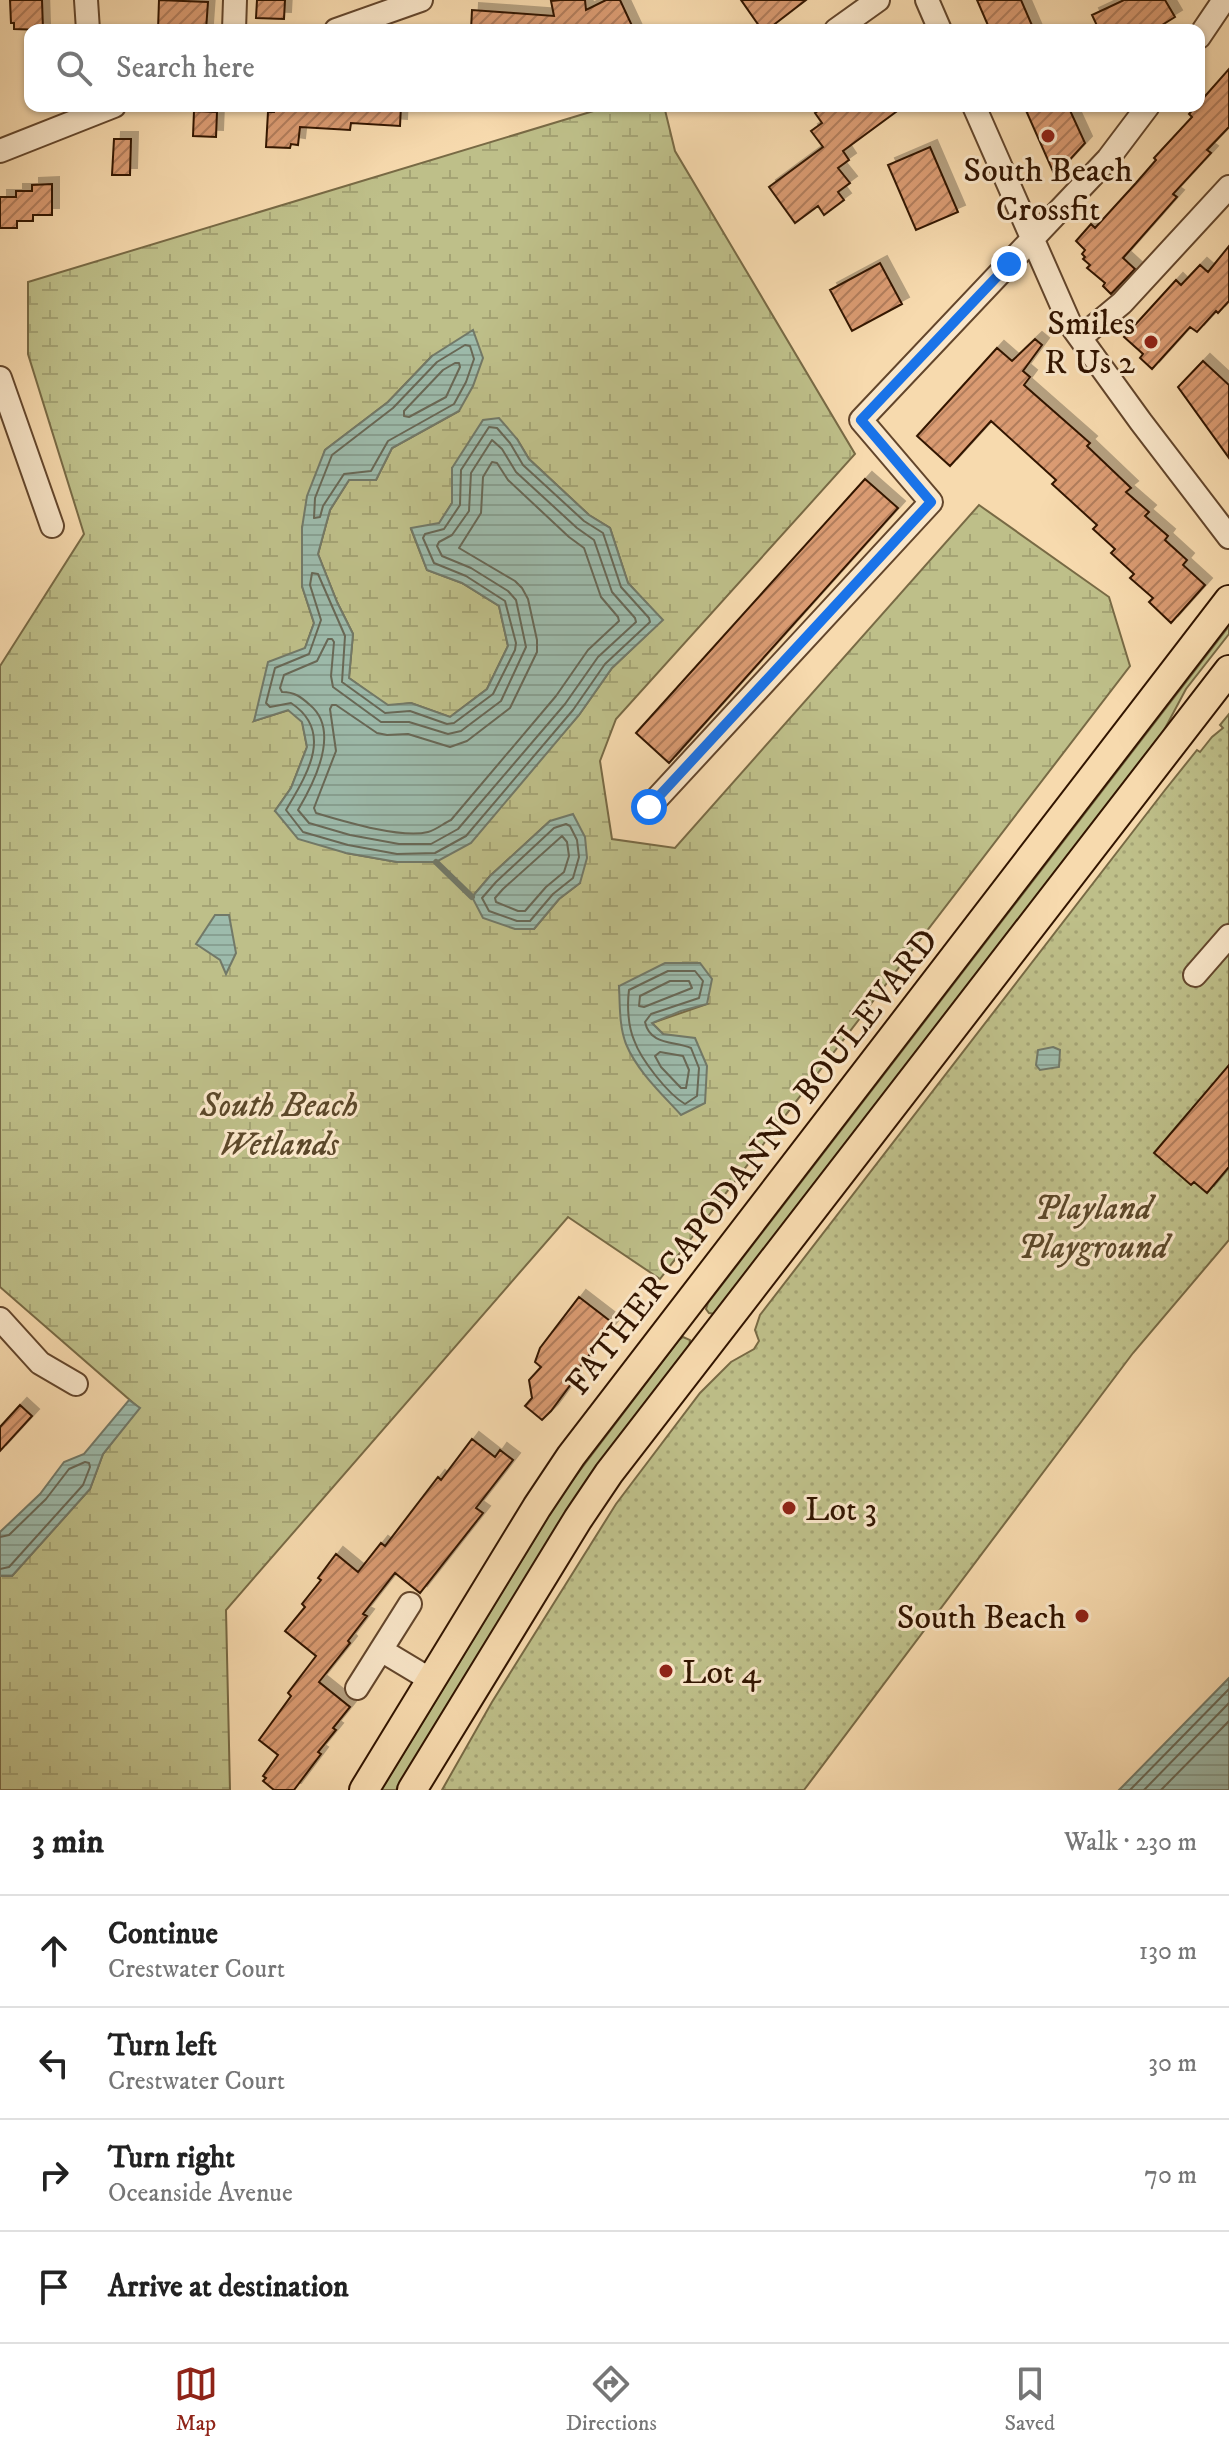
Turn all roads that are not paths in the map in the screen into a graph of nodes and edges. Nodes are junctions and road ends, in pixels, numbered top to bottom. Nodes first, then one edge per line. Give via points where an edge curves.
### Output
1 (86, 0) edge
2 (235, 0) edge
3 (421, 0) edge
4 (878, 0) edge
5 (927, 0) edge
6 (1217, 4) edge
7 (88, 24) edge
8 (234, 24) edge
9 (353, 24) edge
10 (844, 24) edge
11 (937, 24) edge
12 (1205, 26) edge
13 (91, 112) edge
14 (977, 112) edge
15 (1143, 112) edge
16 (0, 151) edge
17 (1229, 187) edge
18 (1033, 239) junction
19 (1080, 338) junction
20 (0, 378) edge
21 (52, 526) dead end
22 (1229, 537) edge
23 (1229, 600) edge
24 (1229, 670) edge
25 (649, 807) dead end
26 (1229, 936) edge
27 (1195, 975) dead end
28 (0, 1319) edge
29 (76, 1384) dead end
30 (410, 1604) dead end
31 (381, 1650) junction
32 (431, 1680) junction
33 (357, 1688) dead end
34 (364, 1790) edge
35 (412, 1790) edge

1 - 7 street
2 - 8 street
3 - 9 street
4 - 10 street
5 - 11 street
6 - 12 street
13 - 16 street
14 - 18 street
15 - 18 street via 1108,159
17 - 19 street via 1122,303
18 - 19 street
18 - 25 street via 861,420 931,502
19 - 22 street
20 - 21 street
23 - 32 main road, FATHER CAPODANNO BOULEVARD via 590,1430
24 - 35 main road via 609,1473
26 - 27 street
28 - 29 street via 40,1363
30 - 31 street
31 - 32 street
31 - 33 street
32 - 34 main road, FATHER CAPODANNO BOULEVARD

